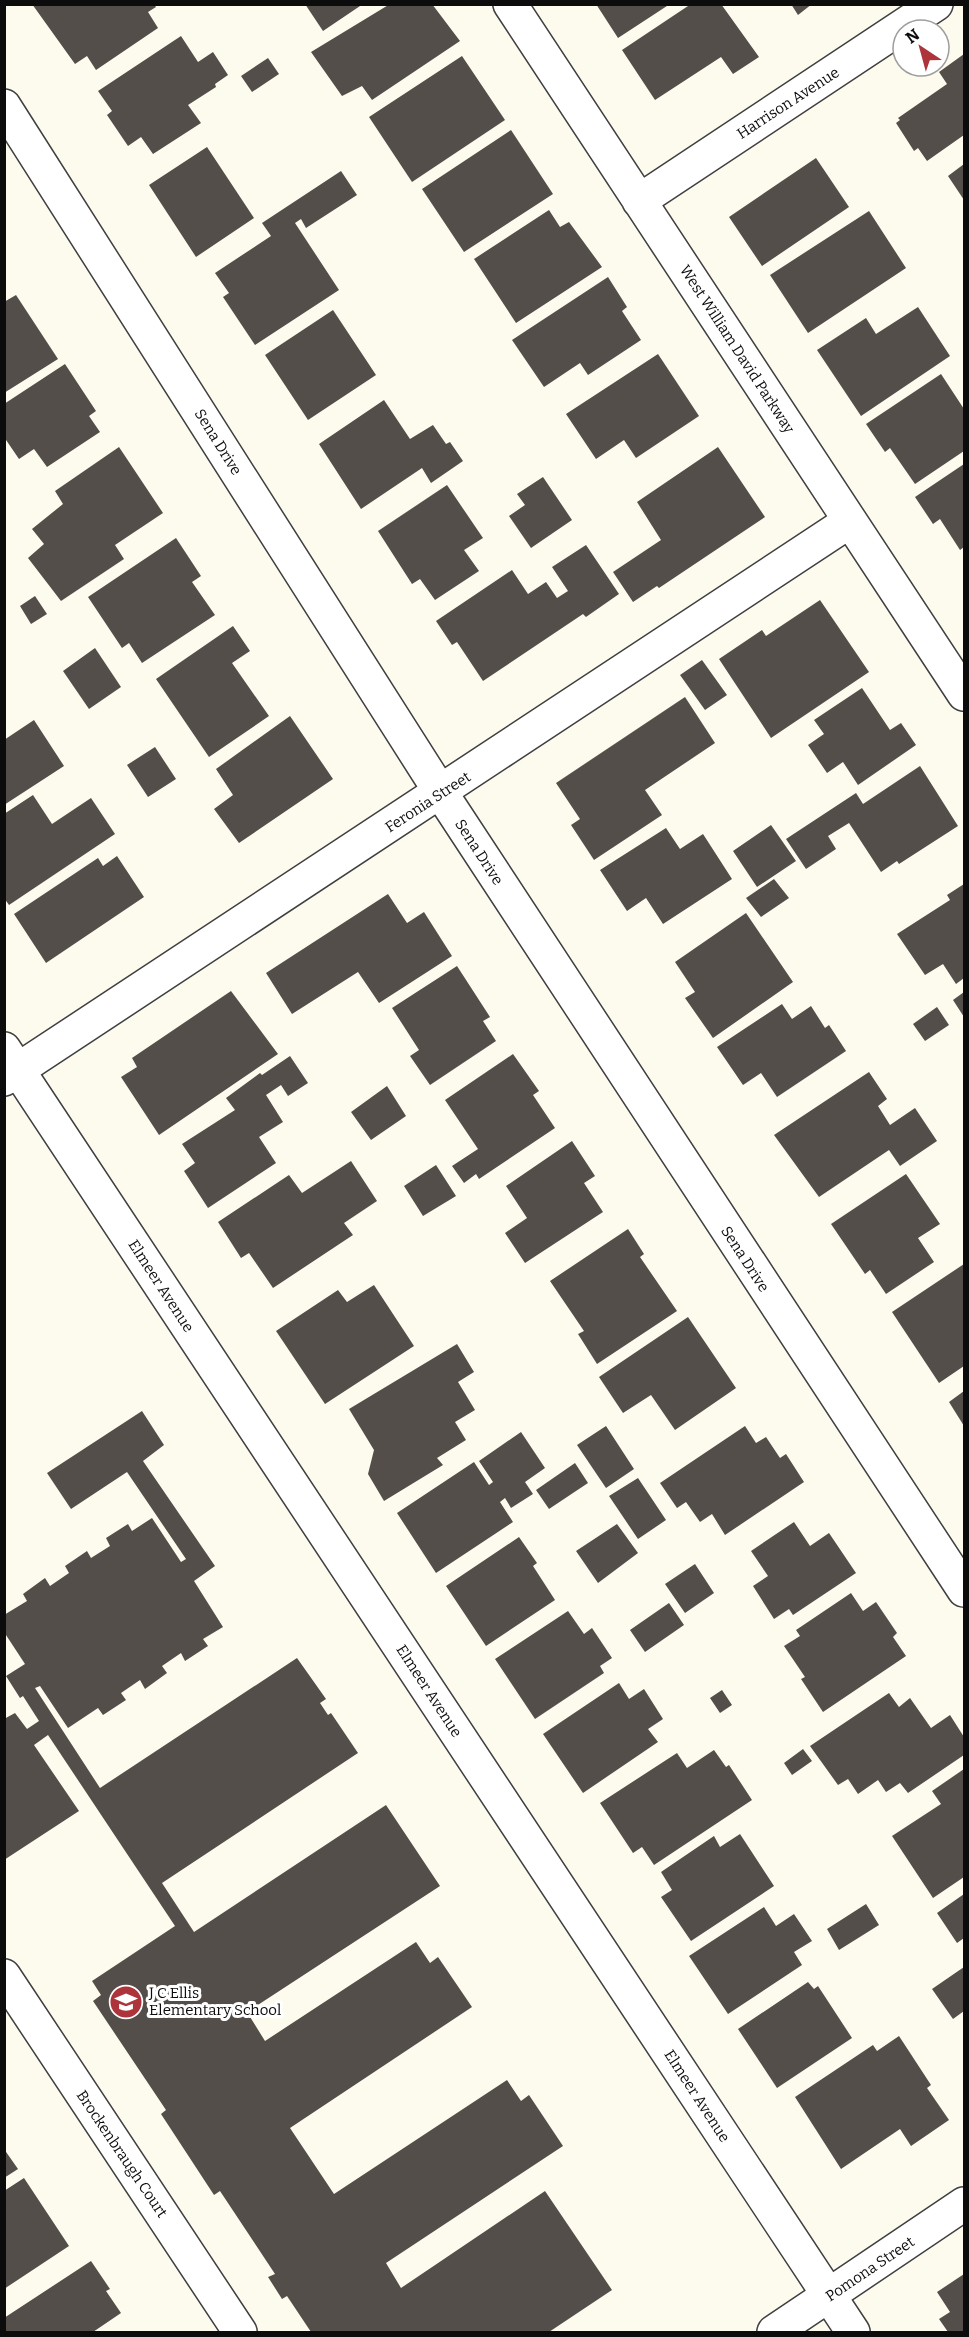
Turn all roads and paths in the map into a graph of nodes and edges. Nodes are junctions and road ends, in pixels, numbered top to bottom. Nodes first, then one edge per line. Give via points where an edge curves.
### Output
1 (510, 4) edge
2 (936, 4) edge
3 (4, 106) edge
4 (639, 201) junction
5 (850, 521) junction
6 (964, 694) edge
7 (441, 793) junction
8 (9, 1066) edge
9 (964, 1590) edge
10 (4, 1976) edge
11 (964, 2204) edge
12 (830, 2296) junction
13 (240, 2332) edge
14 (774, 2332) edge
15 (853, 2332) edge

1 - 4 street, West William David Parkway
2 - 4 street, Harrison Avenue
3 - 7 street, Sena Drive
4 - 5 street, West William David Parkway
5 - 6 street, West William David Parkway
5 - 7 street, Feronia Street
7 - 8 street, Feronia Street
7 - 9 street, Sena Drive
8 - 12 street, Elmeer Avenue
10 - 13 street, Brockenbraugh Court
11 - 12 street, Pomona Street
12 - 14 street, Pomona Street
12 - 15 street, Elmeer Avenue

